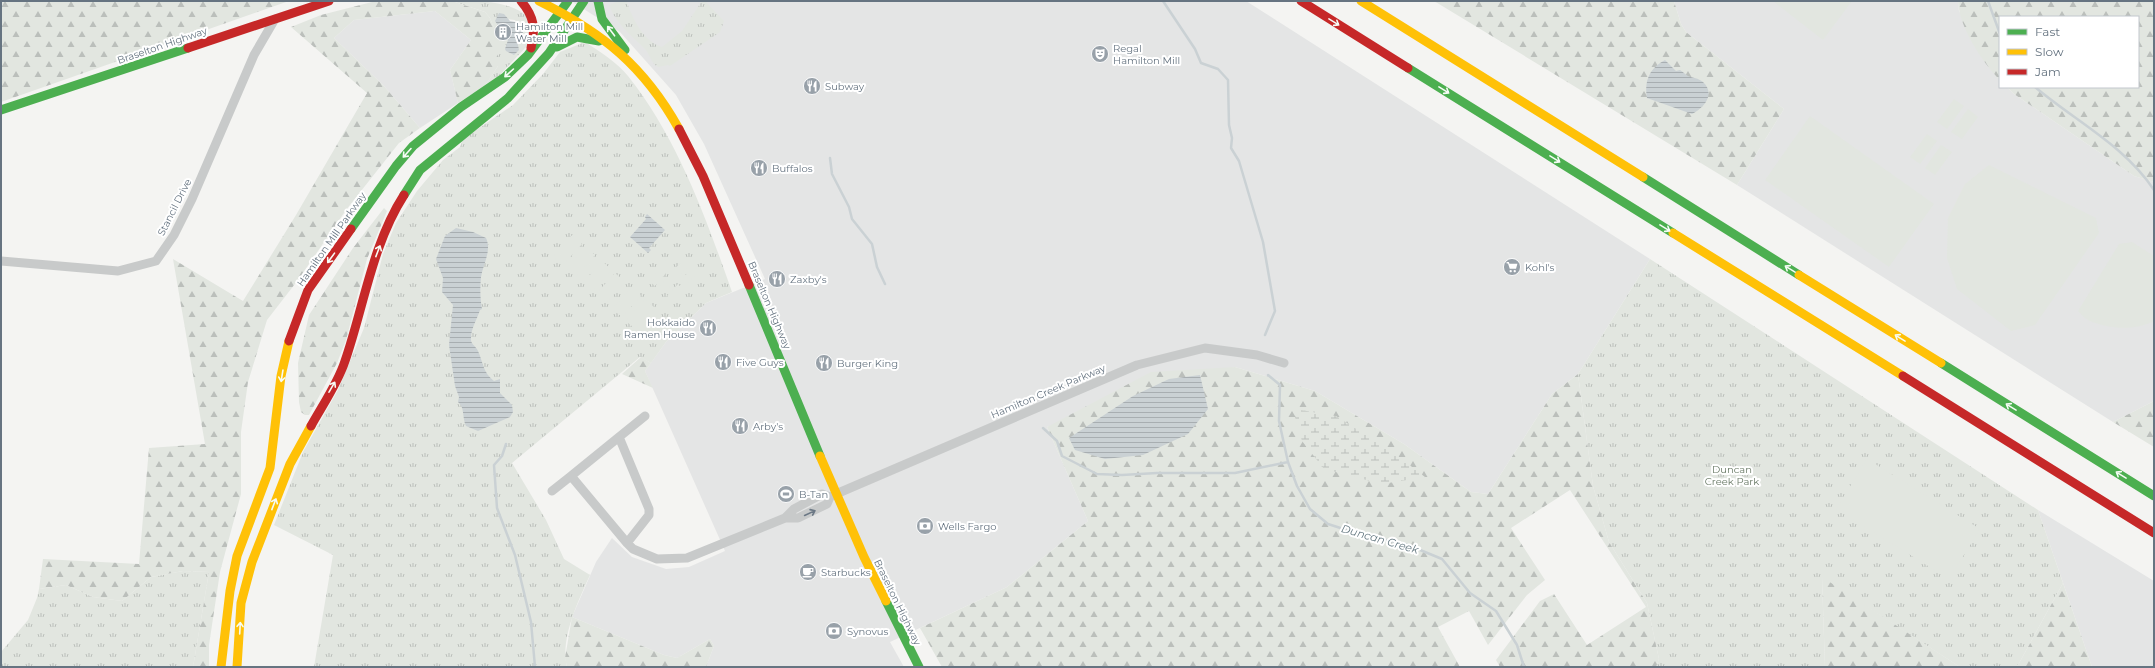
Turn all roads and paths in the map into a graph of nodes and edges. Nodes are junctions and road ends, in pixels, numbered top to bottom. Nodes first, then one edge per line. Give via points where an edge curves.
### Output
1 (329, 1) edge
2 (521, 1) edge
3 (539, 1) edge
4 (568, 1) edge
5 (584, 1) edge
6 (598, 1) edge
7 (1300, 1) edge
8 (1361, 1) edge
9 (561, 11) junction
10 (573, 18) junction
11 (275, 19) junction
12 (612, 45) junction
13 (549, 53) junction
14 (528, 55) junction
15 (643, 74) junction
16 (1, 110) edge
17 (1, 261) edge
18 (1284, 363) dead end
19 (645, 416) dead end
20 (619, 437) junction
21 (571, 476) junction
22 (552, 491) dead end
23 (833, 496) junction
24 (2154, 496) edge
25 (2154, 533) edge
26 (627, 543) junction
27 (221, 667) edge
28 (238, 667) edge
29 (919, 667) edge

1 - 11 main road, Braselton Highway
2 - 14 main road via 535,20 535,36
3 - 9 main road, Braselton Highway
4 - 9 main road, Hamilton Mill Parkway
5 - 10 main road
15 -> 6 main road via 602,19
7 -> 25 main road
24 -> 8 main road
9 - 10 main road, Braselton Highway
9 - 14 main road, Hamilton Mill Parkway
10 - 12 main road, Braselton Highway
10 - 13 main road
11 - 16 main road, Braselton Highway
11 - 17 street, Stancil Drive via 254,55 192,199 174,235 156,261 118,271
12 - 13 main road via 584,36 570,38
12 - 15 main road, Braselton Highway
28 -> 13 main road via 241,603 252,562 290,464 345,363 374,261 393,212 420,170 508,98
14 -> 27 main road, Hamilton Mill Parkway via 505,77 461,107 413,146 308,290 291,332 282,376 270,468 237,556
15 - 23 main road, Braselton Highway via 662,98 703,176
18 - 23 street, Hamilton Creek Parkway via 1257,355 1205,348 1137,365
19 - 20 street
20 - 21 street
20 - 26 street via 649,509 649,515
21 - 22 street
21 - 26 street, Hamilton Creek Parkway
23 - 26 street, Hamilton Creek Parkway via 822,494 794,509 785,518 687,558 657,558 633,549
23 - 29 main road, Braselton Highway

